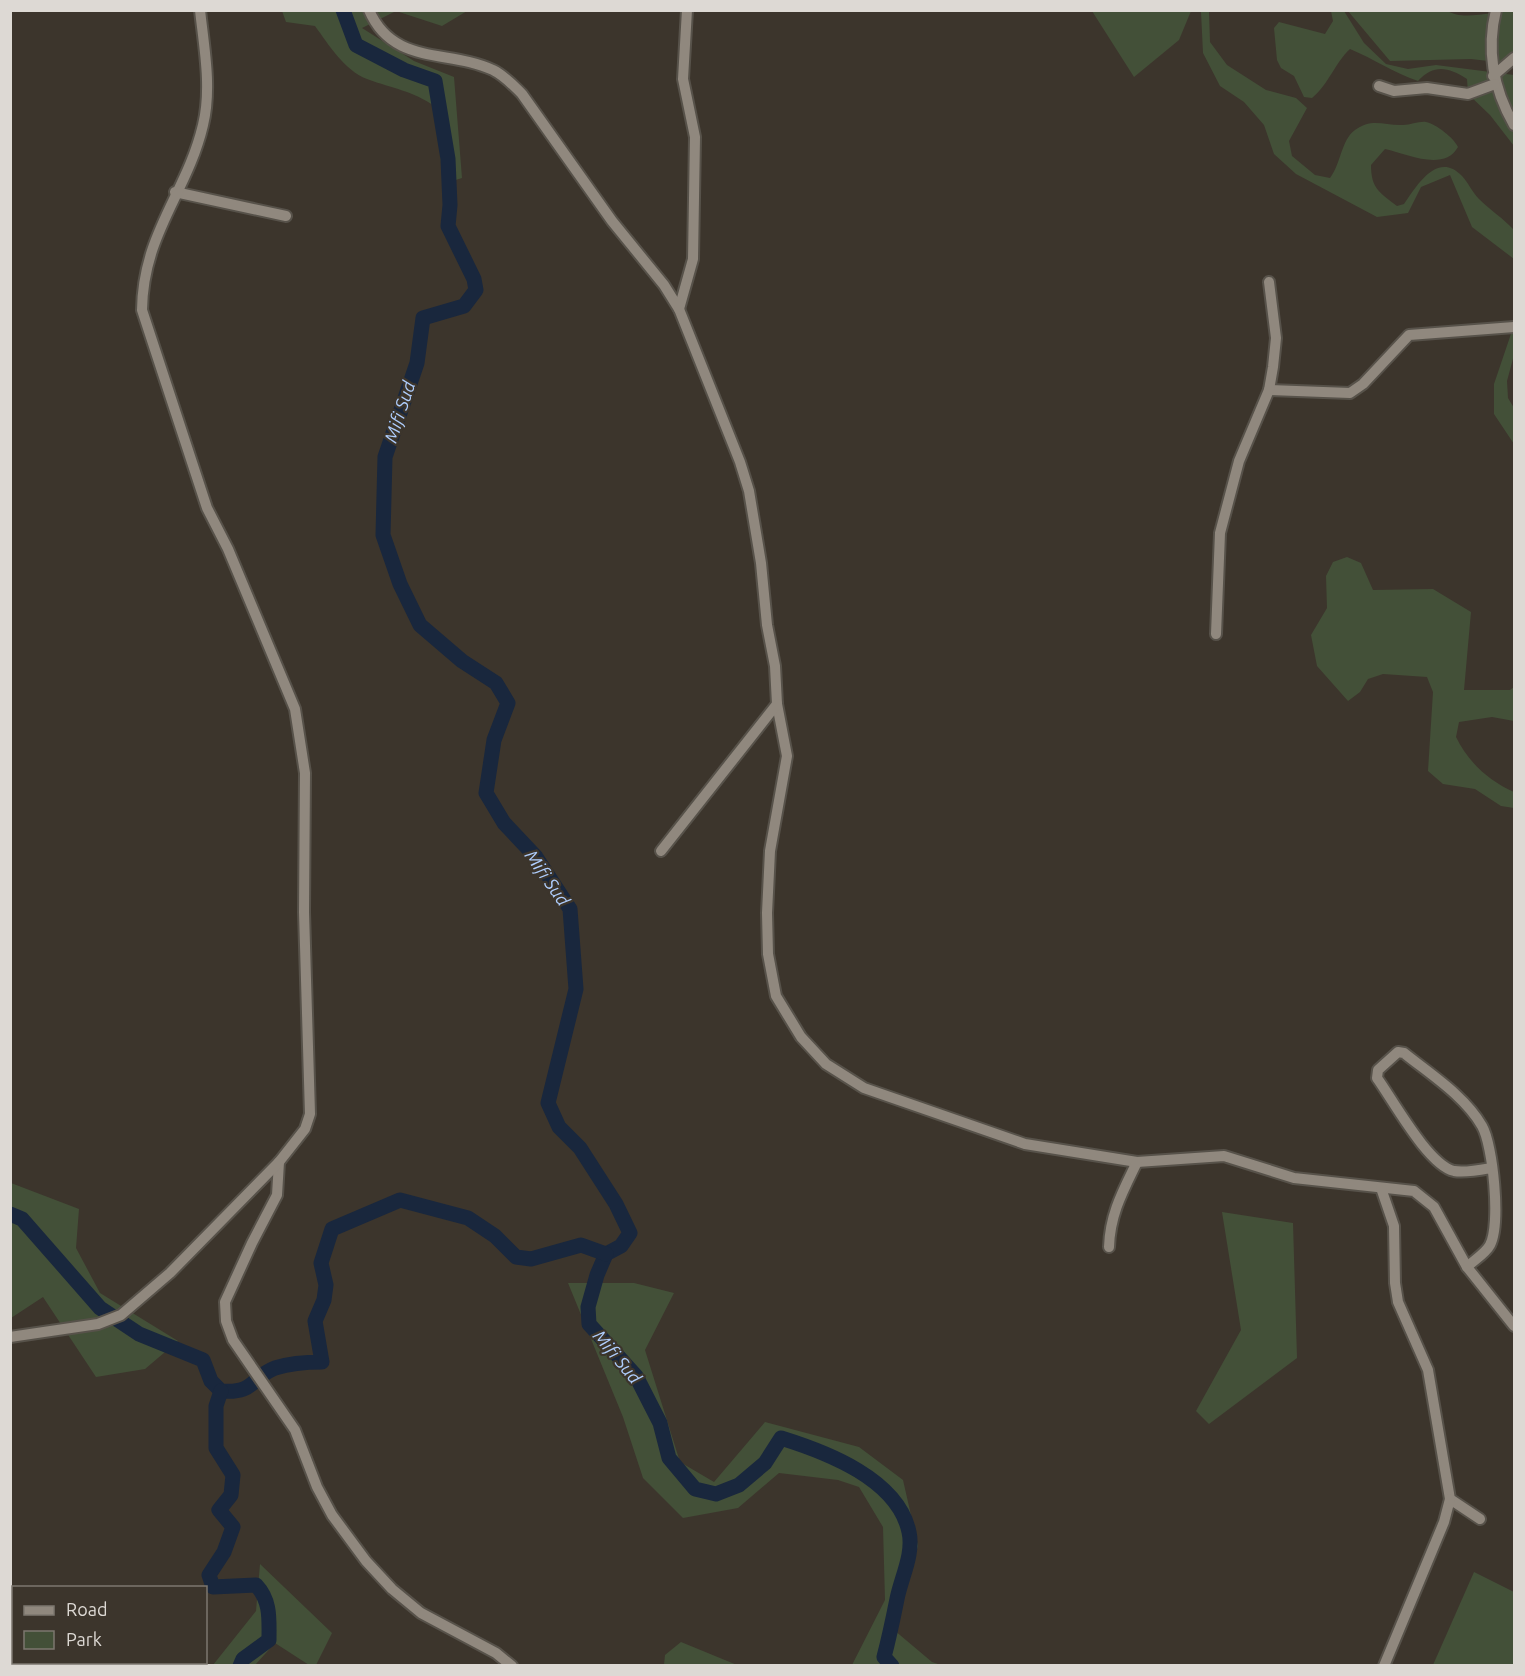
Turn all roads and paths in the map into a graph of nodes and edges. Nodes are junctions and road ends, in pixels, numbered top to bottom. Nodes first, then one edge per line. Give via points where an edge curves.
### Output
1 (200, 10) edge
2 (369, 10) edge
3 (687, 10) edge
4 (1496, 10) edge
5 (1515, 58) edge
6 (1494, 80) junction
7 (1379, 86) dead end
8 (1515, 125) edge
9 (175, 192) junction
10 (286, 216) dead end
11 (1269, 282) dead end
12 (679, 309) junction
13 (1515, 327) edge
14 (1269, 390) junction
15 (1216, 634) dead end
16 (777, 704) junction
17 (662, 851) dead end
18 (279, 1162) junction
19 (1137, 1162) junction
20 (1491, 1168) junction
21 (1381, 1188) junction
22 (1109, 1247) dead end
23 (1467, 1267) junction
24 (1515, 1326) edge
25 (10, 1337) edge
26 (1450, 1499) junction
27 (1480, 1518) dead end
28 (512, 1665) edge
29 (1384, 1665) edge

1 - 9 street via 208,87 204,123 194,157
2 - 12 street via 381,31 399,45 439,58 481,65 506,78 522,94
3 - 12 street via 683,79 695,137 693,259
4 - 6 street
5 - 6 street
6 - 7 street via 1468,94 1427,88 1394,91
6 - 8 street
9 - 10 street
9 - 18 street via 147,262 142,310 207,508 295,709 305,773 304,912 310,1113 305,1129
11 - 14 street via 1276,338
12 - 16 street via 749,491
13 - 14 street via 1409,335 1350,393
14 - 15 street via 1239,461 1220,532
16 - 17 street
16 - 19 street via 787,756 770,851 768,954 776,996 801,1037 822,1060 859,1086 903,1104 1025,1144
18 - 25 street via 170,1273 121,1315 102,1322
18 - 28 street via 277,1195 225,1302 233,1341 295,1430 332,1515 366,1561 421,1613
19 - 21 street via 1224,1156 1294,1178
19 - 22 street via 1116,1204
20 - 20 street via 1481,1125 1449,1090 1404,1053 1398,1052 1378,1070 1377,1078 1441,1164 1455,1171
20 - 23 street via 1495,1184 1490,1245
21 - 23 street via 1407,1188 1429,1201
21 - 26 street via 1394,1226 1398,1302 1428,1371
23 - 24 street
26 - 27 street
26 - 29 street

